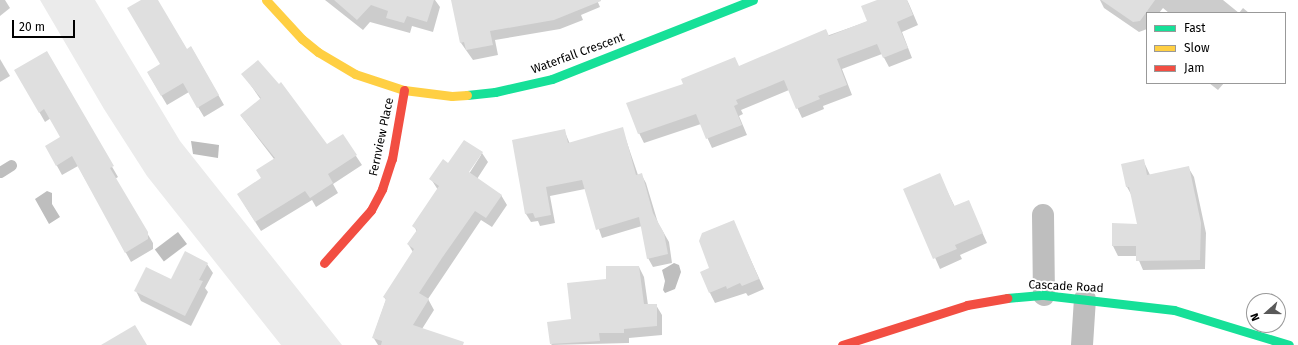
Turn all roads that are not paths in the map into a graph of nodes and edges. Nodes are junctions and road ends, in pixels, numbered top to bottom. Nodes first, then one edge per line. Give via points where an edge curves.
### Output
1 (266, 0) edge
2 (747, 1) edge
3 (404, 90) junction
4 (11, 165) dead end
5 (0, 172) edge
6 (1043, 215) dead end
7 (324, 263) dead end
8 (1044, 295) junction
9 (1085, 298) junction
10 (842, 345) edge
11 (1082, 345) edge
12 (1289, 345) edge

1 - 3 street, Waterfall Crescent via 285,23 318,52 355,74
2 - 3 street, Waterfall Crescent via 552,79 495,92 460,95
3 - 7 street, Fernview Place via 392,159 382,189 371,210
4 - 5 lane
6 - 8 street
8 - 9 street, Cascade Road
8 - 10 street, Cascade Road via 1002,298 967,305
9 - 11 street
9 - 12 street, Cascade Road via 1174,310

